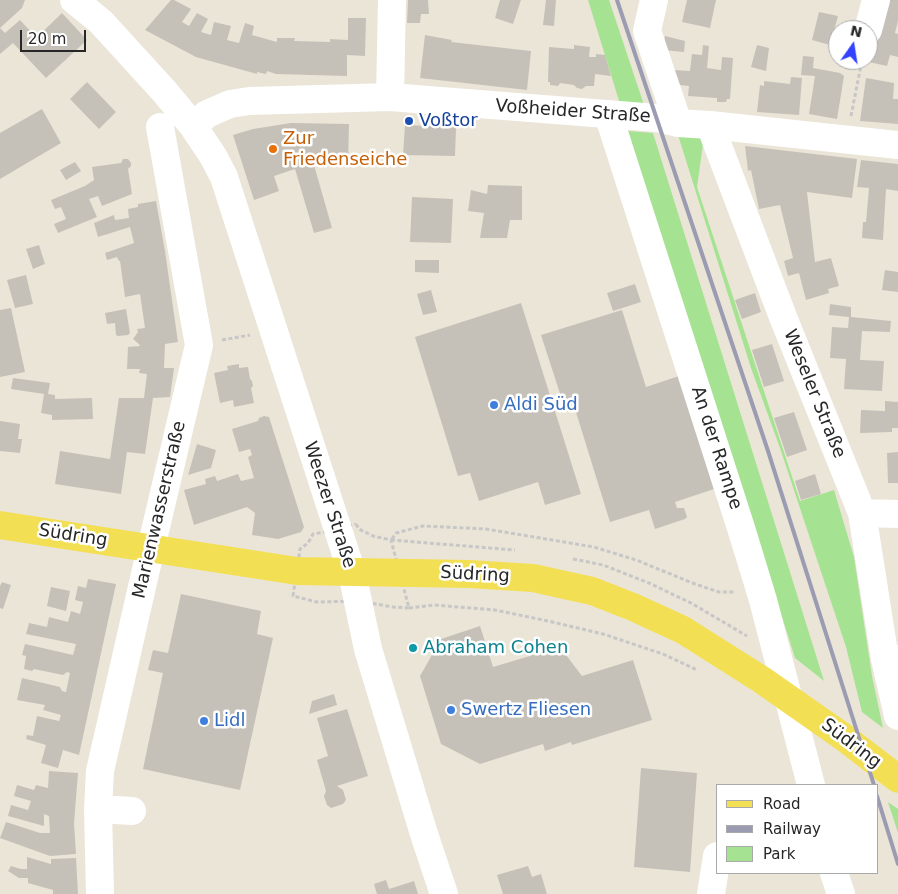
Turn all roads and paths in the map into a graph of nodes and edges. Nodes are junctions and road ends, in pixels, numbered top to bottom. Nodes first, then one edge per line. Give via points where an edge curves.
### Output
1 (74, 0) edge
2 (392, 0) edge
3 (654, 0) edge
4 (876, 0) edge
5 (871, 20) edge
6 (860, 70) edge
7 (390, 98) junction
8 (608, 114) junction
9 (678, 123) junction
10 (710, 125) junction
11 (192, 126) junction
12 (160, 127) dead end
13 (847, 139) junction
14 (898, 145) edge
15 (272, 330) junction
16 (199, 345) junction
17 (862, 513) junction
18 (898, 514) edge
19 (0, 524) edge
20 (452, 544) dead end
21 (152, 548) junction
22 (352, 573) junction
23 (759, 586) junction
24 (410, 608) dead end
25 (892, 659) edge
26 (705, 674) dead end
27 (898, 716) edge
28 (898, 780) edge
29 (811, 784) edge
30 (98, 809) junction
31 (132, 811) dead end
32 (716, 862) edge
33 (834, 874) edge
34 (100, 894) edge
35 (444, 894) edge
36 (711, 894) edge
37 (841, 894) edge

1 - 11 street, Weezer Straße via 101,22
2 - 7 street
3 - 9 street via 647,31
4 - 5 street
6 - 13 path
7 - 8 street, Voßheider Straße
7 - 11 street, Voßheider Straße via 249,101 230,104 207,114
8 - 9 street, Voßheider Straße
8 - 23 street, An der Rampe
9 - 10 street, Voßheider Straße
10 - 13 street, Voßheider Straße
10 - 17 street, Weseler Straße
11 - 15 street, Weezer Straße via 224,177
12 - 16 street, Marienwasserstraße
13 - 14 street, Voßheider Straße
15 - 16 path
15 - 22 street, Weezer Straße
16 - 21 street, Marienwasserstraße
17 - 18 street
17 - 25 street, Weseler Straße
19 - 21 main road, Südring
20 - 23 path via 391,540 396,533 423,526 486,528 594,547 718,592
21 - 22 main road, Südring via 296,571
21 - 30 street, Marienwasserstraße via 100,772
22 - 28 main road, Südring via 420,572 533,578 592,591 682,630 842,736
22 - 35 street, Weezer Straße via 368,649
23 - 29 street, An der Rampe
24 - 26 path via 434,605 495,610 548,621 603,634 663,654
25 - 27 street, Weseler Straße
30 - 31 street
30 - 34 street, Marienwasserstraße
32 - 36 street
33 - 37 street

